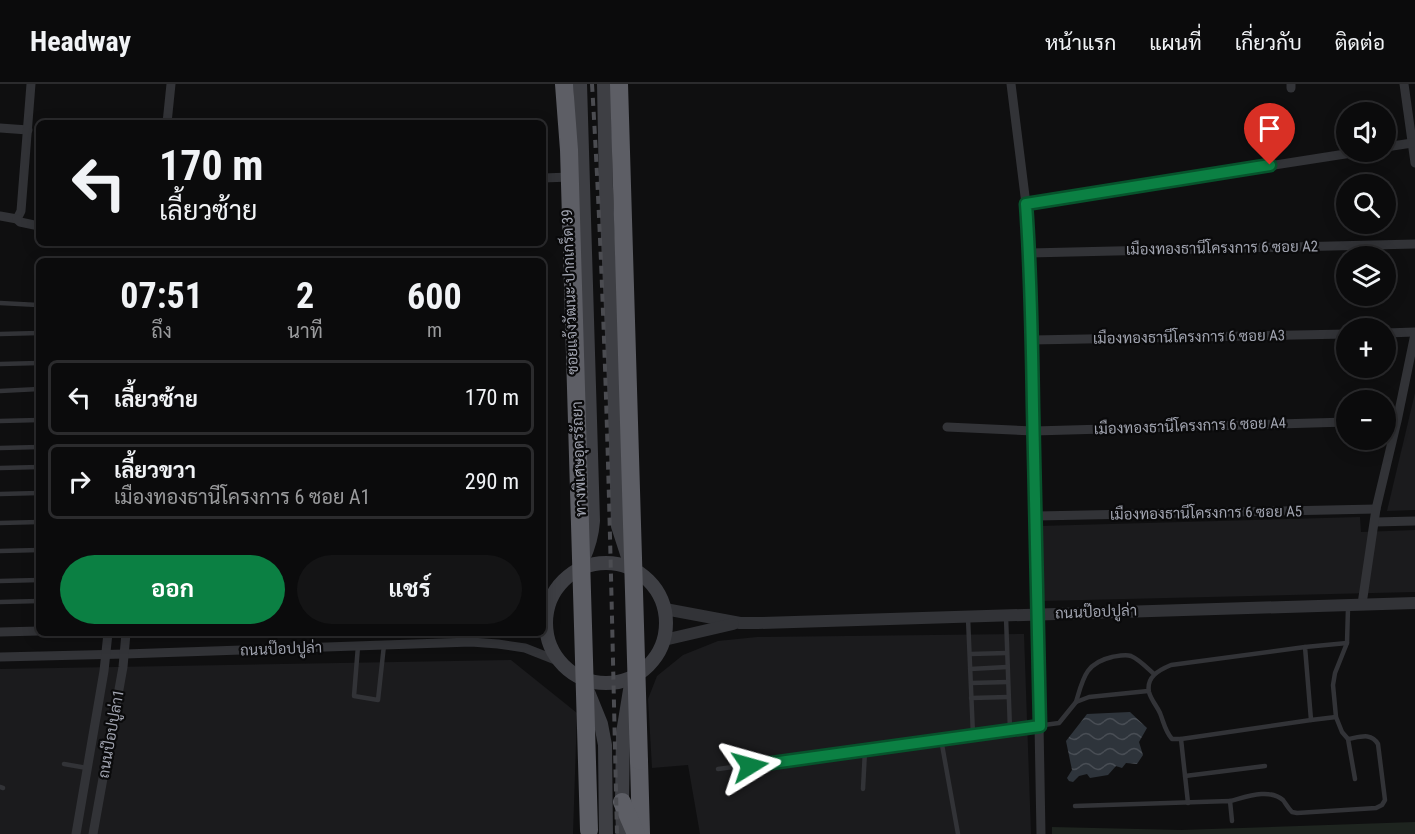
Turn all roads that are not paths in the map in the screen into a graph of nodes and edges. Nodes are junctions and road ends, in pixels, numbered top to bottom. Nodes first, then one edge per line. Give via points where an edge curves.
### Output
1 (31, 84) edge
2 (171, 84) edge
3 (564, 84) edge
4 (580, 84) edge
5 (604, 84) edge
6 (619, 84) edge
7 (1011, 84) edge
8 (1404, 84) edge
9 (167, 120) edge
10 (0, 128) edge
11 (28, 130) junction
12 (1412, 143) junction
13 (1396, 145) edge
14 (1336, 155) edge
15 (1415, 163) edge
16 (570, 177) junction
17 (546, 178) edge
18 (1026, 204) junction
19 (0, 216) edge
20 (17, 219) junction
21 (36, 225) edge
22 (1415, 244) edge
23 (1029, 253) junction
24 (0, 303) edge
25 (36, 305) edge
26 (36, 333) edge
27 (1336, 333) edge
28 (1396, 333) edge
29 (1415, 333) edge
30 (0, 334) edge
31 (1032, 340) junction
32 (36, 363) edge
33 (0, 364) edge
34 (36, 389) edge
35 (0, 391) edge
36 (36, 420) edge
37 (1397, 421) joint
38 (0, 422) edge
39 (1336, 422) edge
40 (947, 428) dead end
41 (1034, 430) junction
42 (36, 447) edge
43 (0, 448) edge
44 (36, 467) edge
45 (0, 468) edge
46 (36, 493) edge
47 (0, 494) edge
48 (1376, 509) junction
49 (1036, 516) junction
50 (1415, 521) edge
51 (36, 522) edge
52 (1375, 522) junction
53 (0, 523) edge
54 (36, 550) edge
55 (0, 551) edge
56 (632, 568) junction
57 (578, 569) junction
58 (0, 580) edge
59 (36, 580) edge
60 (36, 600) edge
61 (0, 602) edge
62 (1415, 603) edge
63 (1362, 604) junction
64 (1348, 605) junction
65 (546, 608) edge
66 (665, 609) junction
67 (1037, 614) junction
68 (1005, 615) junction
69 (968, 616) junction
70 (740, 623) junction
71 (36, 631) edge
72 (0, 632) edge
73 (546, 632) edge
74 (108, 636) edge
75 (126, 636) edge
76 (664, 640) junction
77 (1347, 643) junction
78 (384, 645) junction
79 (358, 646) junction
80 (1305, 647) junction
81 (1007, 653) junction
82 (125, 654) junction
83 (970, 654) junction
84 (105, 655) junction
85 (0, 657) edge
86 (558, 661) junction
87 (1007, 667) junction
88 (970, 669) junction
89 (1154, 674) junction
90 (632, 677) junction
91 (584, 680) junction
92 (1008, 682) junction
93 (971, 683) junction
94 (1148, 691) junction
95 (1008, 697) junction
96 (971, 698) junction
97 (1076, 702) junction
98 (1336, 717) junction
99 (1311, 720) junction
100 (1040, 726) junction
101 (1010, 730) junction
102 (973, 735) junction
103 (941, 739) junction
104 (1181, 739) junction
105 (1348, 739) junction
106 (865, 750) junction
107 (64, 764) dead end
108 (1265, 766) dead end
109 (87, 768) junction
110 (718, 770) dead end
111 (1185, 776) junction
112 (1355, 779) dead end
113 (863, 789) dead end
114 (1230, 801) junction
115 (622, 802) junction
116 (1188, 803) junction
117 (1075, 806) dead end
118 (1232, 821) dead end
119 (75, 834) edge
120 (93, 834) edge
121 (590, 834) edge
122 (606, 834) edge
123 (623, 834) edge
124 (636, 834) edge
125 (641, 834) edge
126 (958, 834) edge
127 (1041, 834) edge

1 - 11 street
2 - 9 street
3 - 16 highway, ทางพิเศษอุดรรัถยา, bridge
4 - 57 main road, ซอยแจ้งวัฒนะ-ปากเกร็ด 39 via 593,521 588,550
5 - 56 main road via 618,526
6 - 125 highway, bridge
7 - 18 street
8 - 12 street
10 - 11 street
11 - 20 street
12 - 13 street
12 - 15 street
14 - 18 street
16 - 17 street
16 - 121 highway, ทางพิเศษอุดรรัถยา, bridge
18 - 23 street
19 - 20 street
20 - 21 street
22 - 23 street, เมืองทองธานีโครงการ 6 ซอย A2
23 - 31 street
24 - 25 lane
26 - 30 lane
27 - 31 street, เมืองทองธานีโครงการ 6 ซอย A3
28 - 29 street
29 - 37 street
31 - 41 street
32 - 33 lane
34 - 35 lane
36 - 38 lane
37 - 48 street
39 - 41 street, เมืองทองธานีโครงการ 6 ซอย A4
40 - 41 street, เมืองทองธานีโครงการ 6 ซอย A4
41 - 49 street
42 - 43 lane
44 - 45 lane
46 - 47 lane
48 - 49 street, เมืองทองธานีโครงการ 6 ซอย A5
48 - 52 street
49 - 67 street
50 - 52 street
51 - 53 lane
52 - 63 street
54 - 55 lane
56 - 57 main road, ซอยแจ้งวัฒนะ-ปากเกร็ด 39 via 596,563
56 - 66 main road via 647,578
57 - 65 main road, ซอยแจ้งวัฒนะ-ปากเกร็ด 39 via 557,586
58 - 59 lane
60 - 61 lane
62 - 63 street, ถนนป๊อปปูล่า
63 - 64 street, ถนนป๊อปปูล่า
64 - 67 street, ถนนป๊อปปูล่า
64 - 77 lane
66 - 70 street
66 - 76 main road
67 - 68 street, ถนนป๊อปปูล่า
67 - 100 street
68 - 69 street, ถนนป๊อปปูล่า
68 - 81 lane
69 - 70 street, ถนนป๊อปปูล่า
69 - 83 lane
70 - 76 street
71 - 72 street
73 - 86 main road, ซอยแจ้งวัฒนะ-ปากเกร็ด 39
74 - 84 street
75 - 82 street, ถนนป๊อปปูล่า1
76 - 90 main road via 652,662
77 - 80 lane
77 - 98 lane via 1333,685
78 - 79 street, ถนนป๊อปปูล่า
78 - 79 lane via 378,700 354,696
78 - 86 street, ถนนป๊อปปูล่า via 498,644 525,648
79 - 82 street, ถนนป๊อปปูล่า
80 - 89 lane via 1171,665
80 - 99 lane
81 - 83 lane
81 - 87 lane
82 - 84 street, ถนนป๊อปปูล่า
82 - 120 street, ถนนป๊อปปูล่า1
83 - 88 lane
84 - 85 street, ถนนป๊อปปูล่า
84 - 109 street
86 - 91 main road
87 - 88 lane
87 - 92 lane
88 - 93 lane
89 - 94 lane
89 - 97 lane via 1132,657 1106,659 1085,674
90 - 91 main road via 608,683
90 - 115 main road via 623,733
91 - 122 main road via 606,745
92 - 93 lane
92 - 95 lane
93 - 96 lane
94 - 97 lane
94 - 104 lane via 1167,733 1172,739
95 - 96 lane
95 - 101 lane
96 - 102 lane
97 - 100 lane via 1059,723
98 - 99 lane
98 - 105 lane
99 - 104 lane
100 - 101 lane
100 - 127 street
101 - 102 lane
102 - 103 lane
103 - 106 lane
103 - 126 lane
104 - 111 lane
105 - 112 lane
105 - 114 lane via 1375,738 1385,800 1382,805 1297,813 1276,796 1260,794
106 - 110 lane
106 - 113 lane
107 - 109 lane
108 - 111 lane
109 - 119 street
111 - 116 lane
114 - 116 lane
114 - 118 lane
115 - 123 main road
115 - 124 highway
116 - 117 lane

